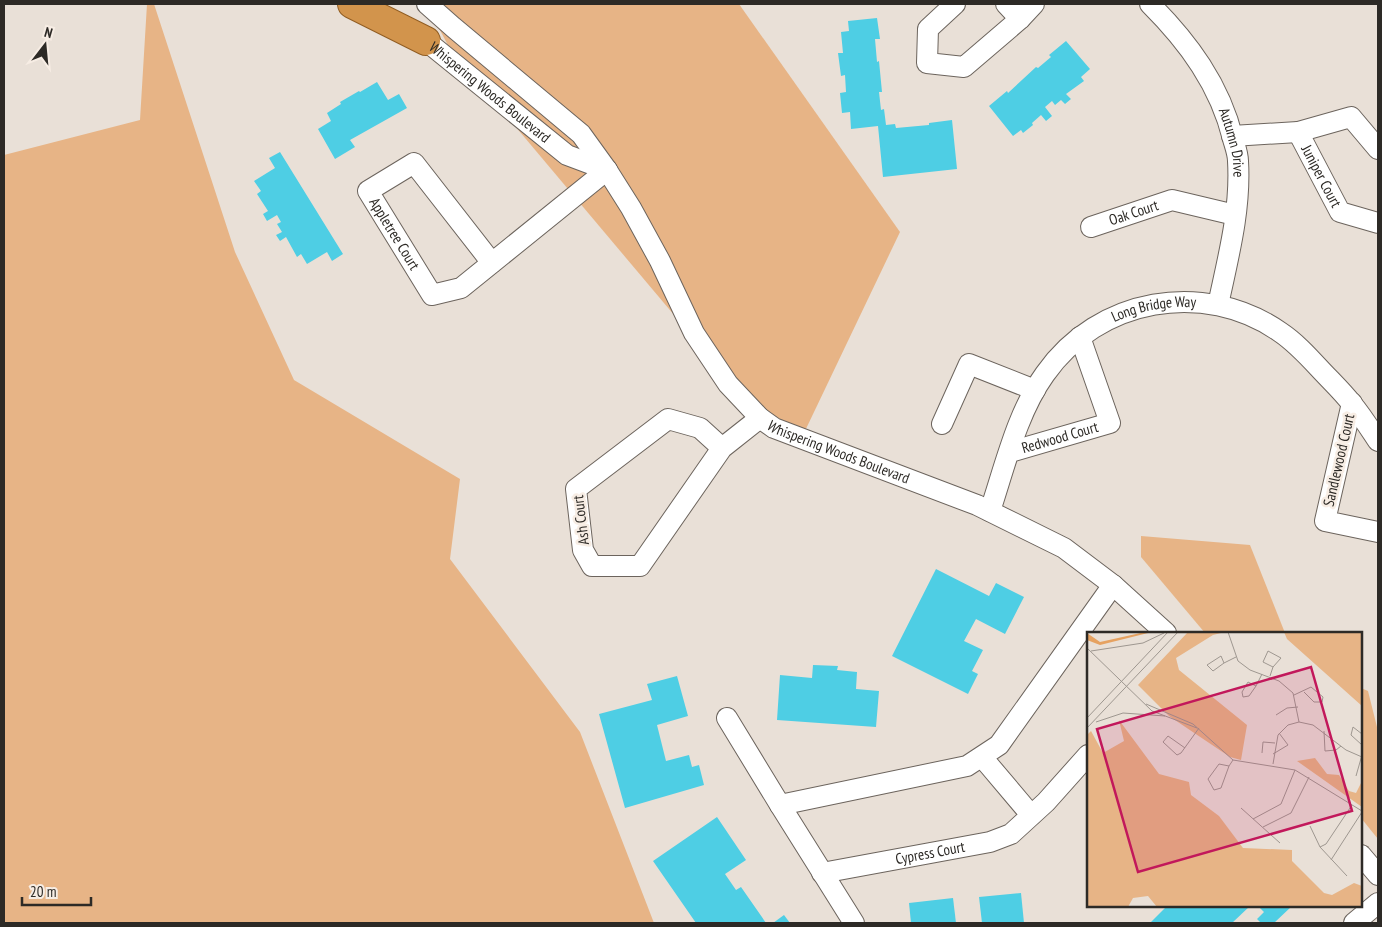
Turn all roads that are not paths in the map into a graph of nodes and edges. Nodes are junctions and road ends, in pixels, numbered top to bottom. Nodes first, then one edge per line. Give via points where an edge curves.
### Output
1 (352, 4) edge
2 (379, 4) edge
3 (427, 4) edge
4 (956, 4) edge
5 (1006, 4) edge
6 (1034, 4) edge
7 (1150, 4) edge
8 (1020, 19) junction
9 (426, 41) junction
10 (1298, 132) junction
11 (1232, 136) junction
12 (1378, 149) edge
13 (607, 170) junction
14 (1235, 215) junction
15 (1378, 223) edge
16 (1091, 227) dead end
17 (492, 263) junction
18 (1218, 305) junction
19 (1080, 337) junction
20 (1035, 390) junction
21 (1352, 403) junction
22 (760, 418) junction
23 (942, 424) dead end
24 (1378, 441) edge
25 (722, 448) junction
26 (1010, 452) junction
27 (990, 511) junction
28 (1378, 532) edge
29 (1113, 584) junction
30 (1165, 632) edge
31 (727, 718) dead end
32 (1087, 756) edge
33 (982, 757) junction
34 (780, 805) junction
35 (1031, 815) junction
36 (1362, 856) edge
37 (822, 873) junction
38 (1378, 875) edge
39 (1378, 903) edge
40 (854, 923) edge
41 (1354, 923) edge

1 - 9 highway
2 - 9 street, Whispering Woods Boulevard
3 - 13 street, Whispering Woods Boulevard via 581,134
4 - 8 street via 928,29 927,63 964,67
5 - 8 street
6 - 8 street
7 - 11 street, Autumn Drive via 1195,55 1216,89 1230,122
9 - 13 street, Whispering Woods Boulevard via 567,155
10 - 11 street, Juniper Court
10 - 12 street, Juniper Court via 1351,117
10 - 15 street, Juniper Court via 1340,212
11 - 14 street, Autumn Drive via 1238,160
13 - 17 street, Appletree Court
13 - 22 street, Whispering Woods Boulevard via 660,260 694,333 728,384
14 - 16 street, Oak Court via 1172,200
14 - 18 street, Autumn Drive
17 - 17 street, Appletree Court via 461,288 432,294 368,191 414,163
18 - 19 street, Long Bridge Way via 1179,301 1144,306 1111,318
18 - 21 street, Long Bridge Way via 1249,314 1280,331
19 - 20 street, Long Bridge Way via 1055,360
19 - 26 street, Redwood Court via 1110,423
20 - 23 street via 969,364
20 - 26 street, Long Bridge Way via 1021,417
21 - 24 street, Long Bridge Way
21 - 28 street, Sandlewood Court via 1325,520
22 - 25 street, Ash Court
22 - 27 street, Whispering Woods Boulevard via 774,428
25 - 25 street, Ash Court via 640,566 592,566 583,550 576,489 668,419 700,428
26 - 27 street, Long Bridge Way
27 - 29 street, Whispering Woods Boulevard via 1064,548
29 - 30 street, Whispering Woods Boulevard
29 - 33 street via 999,745
31 - 34 street
32 - 35 street, Cypress Court
33 - 34 street via 967,766
33 - 35 street
34 - 37 street
35 - 37 street, Cypress Court via 1011,834 990,842
36 - 38 street
37 - 40 street
39 - 41 street

